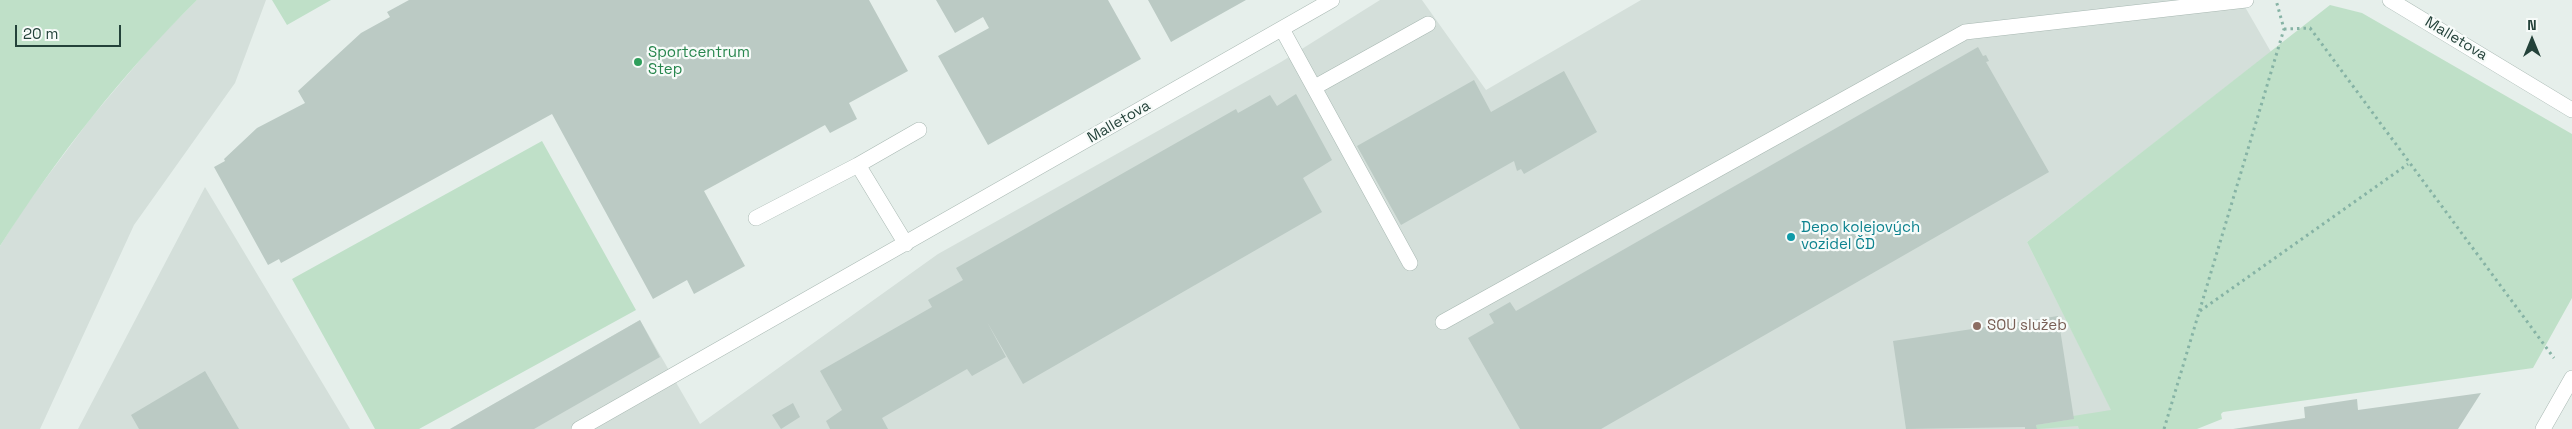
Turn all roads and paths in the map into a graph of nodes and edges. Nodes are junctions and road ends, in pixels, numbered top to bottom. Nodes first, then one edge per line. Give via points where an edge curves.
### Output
1 (1332, 0) edge
2 (2246, 0) edge
3 (2276, 0) edge
4 (2390, 0) edge
5 (1428, 24) dead end
6 (1282, 29) junction
7 (2284, 29) junction
8 (1315, 87) junction
9 (2572, 110) edge
10 (919, 130) dead end
11 (2408, 164) junction
12 (858, 165) junction
13 (756, 218) dead end
14 (906, 244) junction
15 (1410, 263) dead end
16 (2199, 312) junction
17 (1443, 322) dead end
18 (2572, 379) edge
19 (579, 429) edge
20 (2164, 429) edge
21 (2543, 429) edge

1 - 6 street, Malletova
2 - 17 street via 1965,32
3 - 7 path
4 - 9 street, Malletova
5 - 8 street
6 - 8 street
6 - 14 street, Malletova
7 - 11 path via 2310,28
7 - 16 path
8 - 15 street
10 - 12 street
11 - 16 path
11 - 18 path
12 - 13 street
12 - 14 street
14 - 19 street, Malletova
16 - 20 path
18 - 21 street

